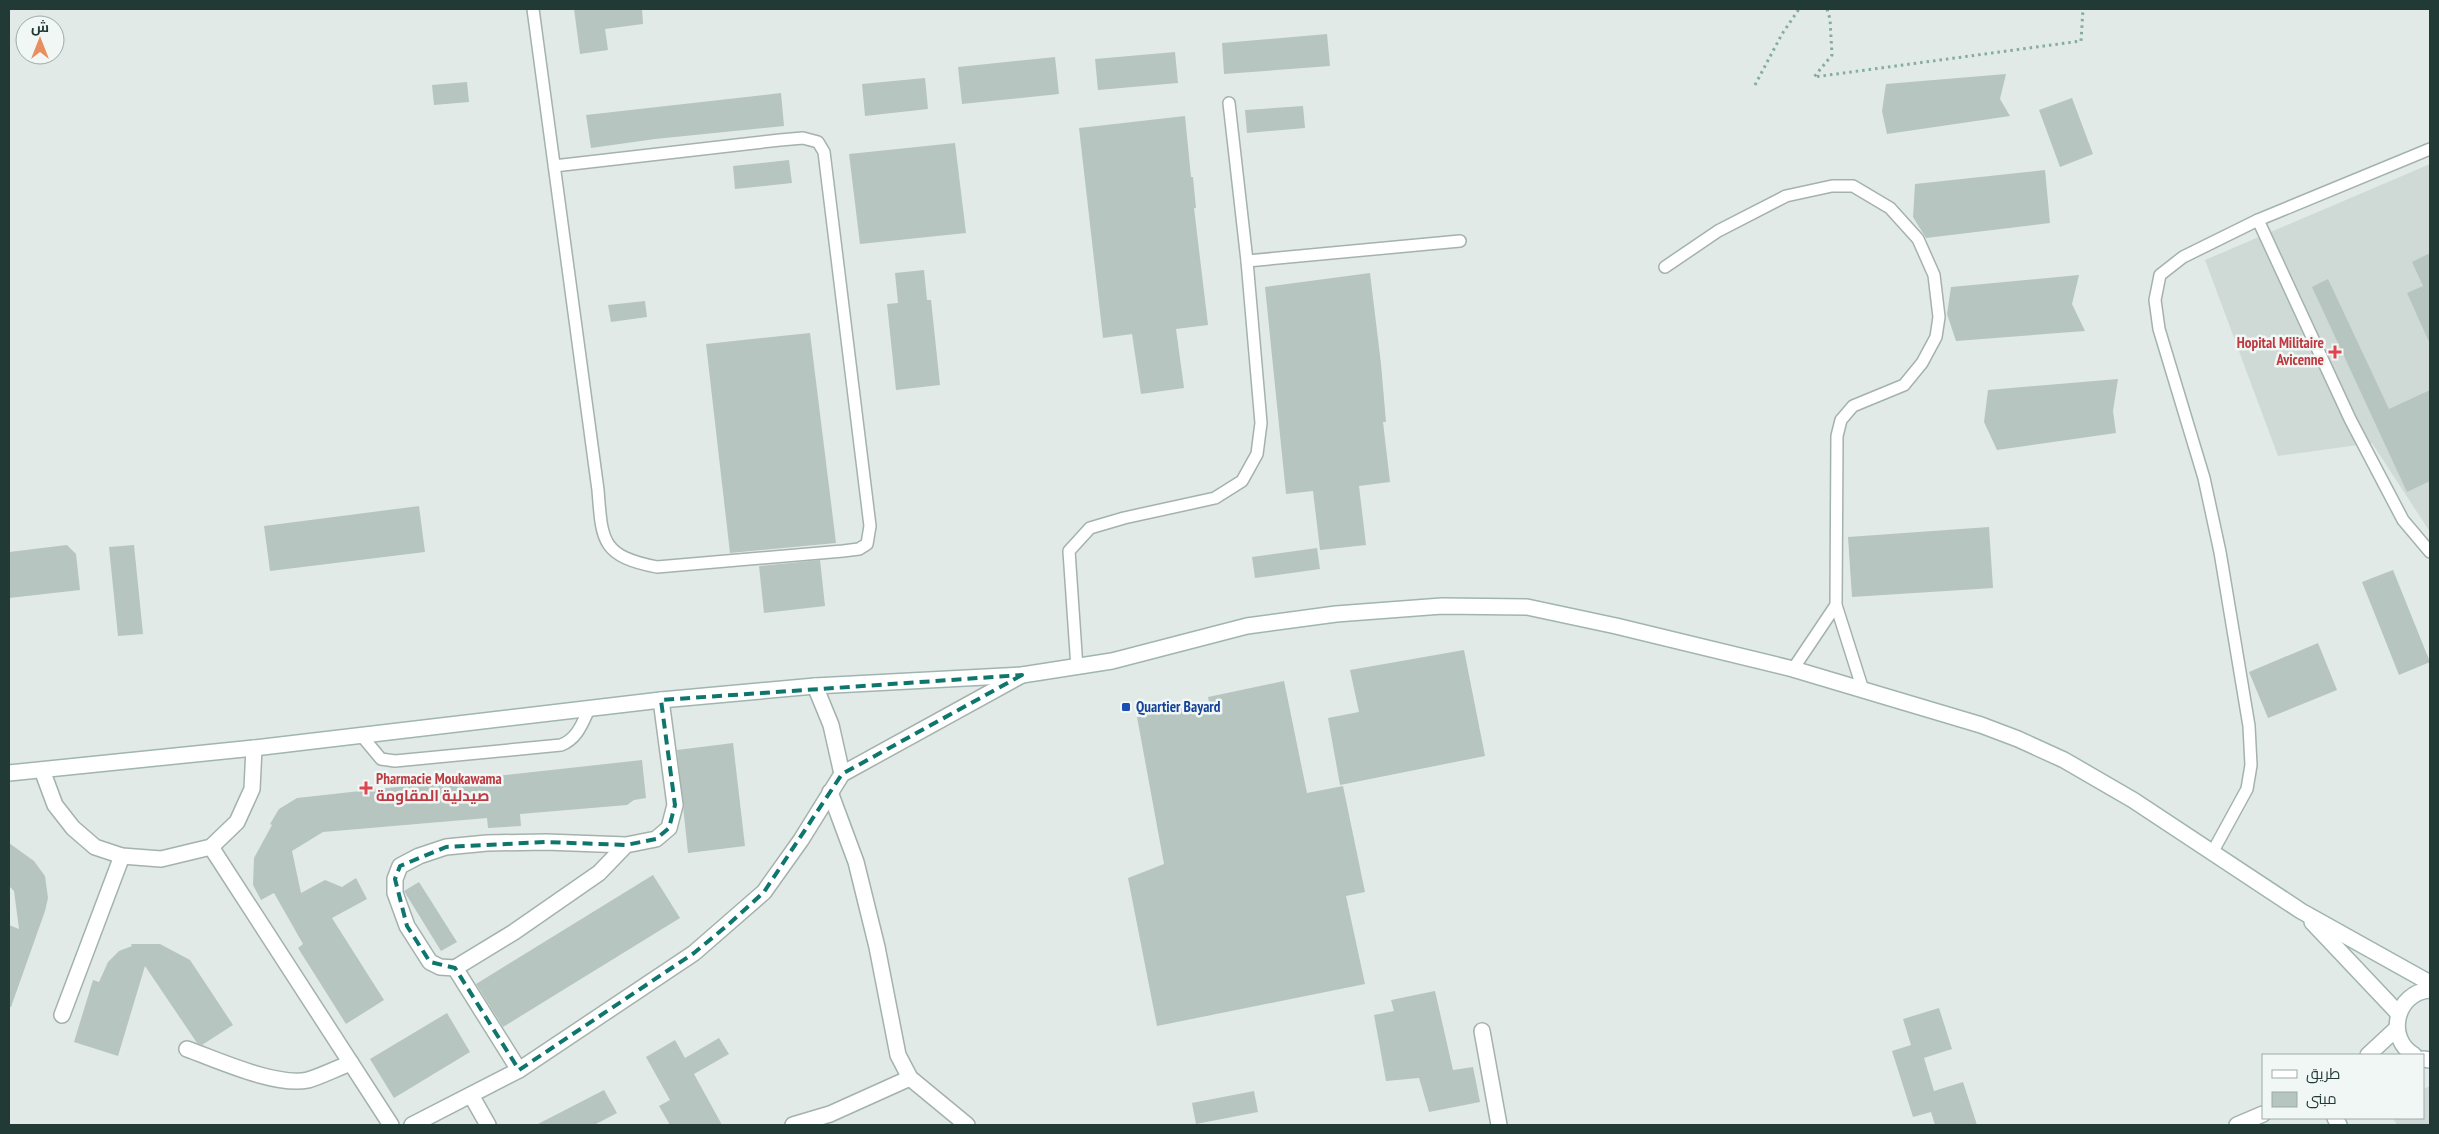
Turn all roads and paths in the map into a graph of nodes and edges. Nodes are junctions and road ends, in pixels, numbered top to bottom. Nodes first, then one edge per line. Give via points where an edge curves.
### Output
1 (533, 9) edge
2 (1799, 9) edge
3 (1827, 9) edge
4 (2083, 9) edge
5 (1755, 85) dead end
6 (1229, 103) dead end
7 (2430, 149) edge
8 (554, 166) junction
9 (2258, 220) junction
10 (1460, 241) dead end
11 (1247, 261) junction
12 (1665, 266) dead end
13 (2430, 552) edge
14 (1836, 604) junction
15 (1077, 668) junction
16 (1793, 669) junction
17 (1022, 675) junction
18 (815, 686) junction
19 (1862, 690) junction
20 (661, 700) junction
21 (589, 708) junction
22 (361, 735) junction
23 (254, 748) junction
24 (42, 770) junction
25 (9, 773) edge
26 (842, 774) junction
27 (830, 792) junction
28 (626, 845) junction
29 (211, 847) junction
30 (2212, 853) junction
31 (122, 856) junction
32 (2301, 910) junction
33 (455, 968) junction
34 (2430, 983) edge
35 (2430, 990) edge
36 (2398, 1013) junction
37 (62, 1015) dead end
38 (2396, 1029) junction
39 (1482, 1031) dead end
40 (187, 1049) dead end
41 (2369, 1054) edge
42 (2416, 1054) edge
43 (351, 1063) junction
44 (519, 1070) junction
45 (910, 1078) junction
46 (471, 1095) junction
47 (2262, 1114) edge
48 (391, 1125) edge
49 (412, 1125) edge
50 (488, 1125) edge
51 (793, 1125) edge
52 (967, 1125) edge
53 (1499, 1125) edge
54 (2237, 1125) edge

1 - 8 lane
2 - 5 path
3 - 4 path via 1832,55 1814,77 2081,40
6 - 11 lane
7 - 9 lane
8 - 8 lane via 780,140 803,138 818,142 824,152 870,526 867,544 844,551 657,567 639,564 612,550 601,530
9 - 13 lane via 2350,419 2403,520
9 - 30 lane via 2183,257 2160,275 2155,300 2159,328 2204,478 2220,552 2249,726 2251,765 2247,789
10 - 11 lane
11 - 15 lane via 1260,423 1257,454 1242,481 1215,498 1090,528 1069,551
12 - 14 lane via 1718,230 1786,196 1832,186 1853,186 1890,208 1918,239 1934,275 1939,316 1936,337 1922,363 1904,385 1854,406 1840,420 1837,436
14 - 16 lane
14 - 19 lane
15 - 16 street via 1247,626 1336,614 1442,606 1526,607
15 - 17 street
16 - 19 street
17 - 18 street
17 - 26 street
18 - 20 street
18 - 26 street via 831,725
19 - 30 street via 1981,725 2064,760 2133,800
20 - 21 street
20 - 28 street via 674,805 672,816 668,828 656,839
21 - 22 street
21 - 22 lane via 570,742 561,745 395,761 381,759
22 - 23 street
23 - 24 street
23 - 29 street via 252,789 237,822
24 - 25 street
24 - 31 street via 55,805 73,828 95,847
26 - 27 street
27 - 44 street via 764,892 729,924 694,953
27 - 45 street via 856,862 898,1055
28 - 33 street via 599,873
28 - 33 street via 478,844 446,847 400,866 395,892 407,926 430,962 440,967
29 - 31 street via 161,859
29 - 43 street
30 - 32 street
31 - 37 street
32 - 34 street
32 - 36 street
33 - 44 street
35 - 36 street via 2413,995
36 - 38 street
38 - 41 street
38 - 42 street via 2402,1043
39 - 53 street
40 - 43 street via 272,1079 294,1082 308,1080
43 - 48 street
44 - 46 street
45 - 51 street via 830,1114
45 - 52 street
46 - 49 street
46 - 50 street
47 - 54 street

